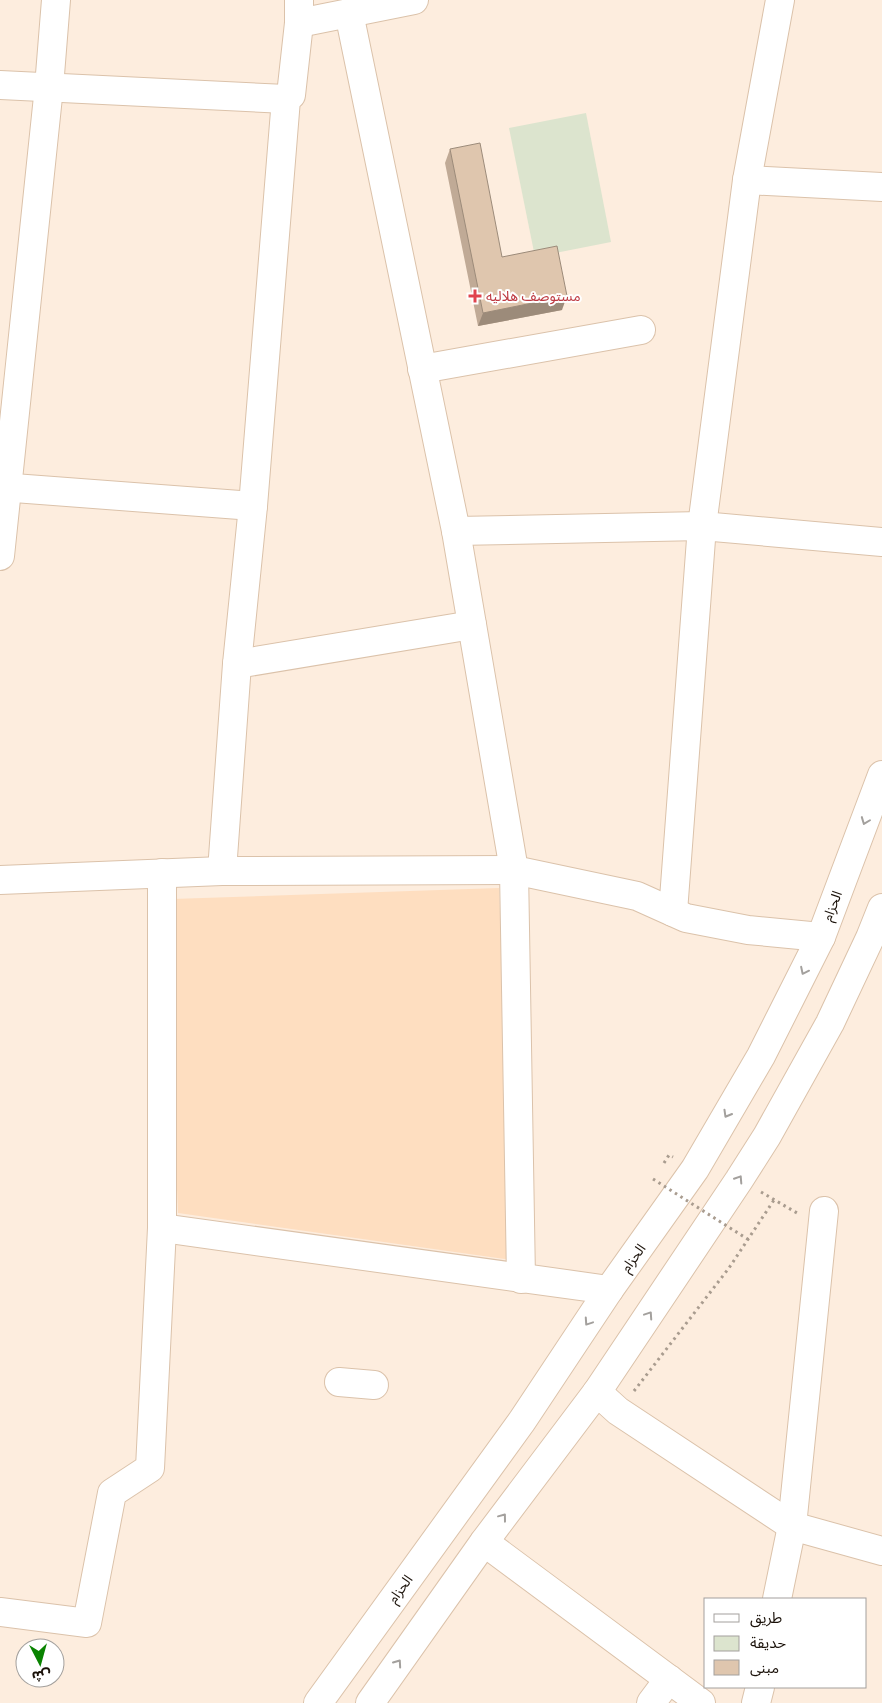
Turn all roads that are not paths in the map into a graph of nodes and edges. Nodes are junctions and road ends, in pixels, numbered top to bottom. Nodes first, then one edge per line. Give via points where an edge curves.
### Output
1 (56, 0) edge
2 (414, 0) edge
3 (780, 0) edge
4 (299, 12) edge
5 (348, 13) junction
6 (0, 85) edge
7 (48, 88) junction
8 (286, 99) junction
9 (747, 180) junction
10 (882, 187) edge
11 (641, 330) dead end
12 (422, 369) junction
13 (4, 487) edge
14 (253, 506) junction
15 (702, 526) junction
16 (456, 531) junction
17 (882, 542) edge
18 (0, 556) edge
19 (472, 625) junction
20 (237, 664) junction
21 (882, 775) edge
22 (514, 870) junction
23 (222, 871) junction
24 (162, 873) junction
25 (0, 880) edge
26 (882, 908) edge
27 (673, 912) junction
28 (821, 936) junction
29 (876, 939) edge
30 (823, 1219) road end
31 (162, 1228) junction
32 (521, 1279) junction
33 (609, 1290) junction
34 (339, 1382) dead end
35 (374, 1385) dead end
36 (597, 1392) junction
37 (792, 1526) junction
38 (484, 1542) junction
39 (882, 1551) edge
40 (777, 1598) edge
41 (0, 1612) edge
42 (669, 1679) junction
43 (760, 1688) edge
44 (318, 1703) edge
45 (370, 1703) edge
46 (651, 1703) edge
47 (701, 1703) edge
48 (756, 1703) edge

1 - 7 street
2 - 5 street
3 - 9 street
4 - 5 street
4 - 8 street via 291,95
5 - 12 street
6 - 7 street
7 - 8 street
7 - 13 street
8 - 14 street
9 - 10 street
9 - 15 street
11 - 12 street
12 - 16 street
13 - 14 street
13 - 18 street
14 - 20 street
15 - 16 street
15 - 17 street
15 - 27 street
16 - 19 street
19 - 20 street
19 - 22 street
20 - 23 street
21 -> 28 street, الحزام
22 - 23 street
22 - 27 street via 637,896
22 - 32 street
23 - 24 street
24 - 25 street
24 - 31 street
26 - 29 street
27 - 28 street via 686,918 748,930
28 -> 33 street, الحزام via 761,1056 695,1169
36 -> 29 street via 767,1136
30 - 37 street
31 - 32 street
31 - 41 street via 150,1468 112,1493 87,1623
32 - 33 street
33 -> 44 street, الحزام via 522,1421
34 - 35 street
36 - 37 street via 618,1411
38 -> 36 street
37 - 39 street
37 - 40 street
38 - 42 street
45 -> 38 street
42 - 46 street
42 - 47 street
43 - 48 street

